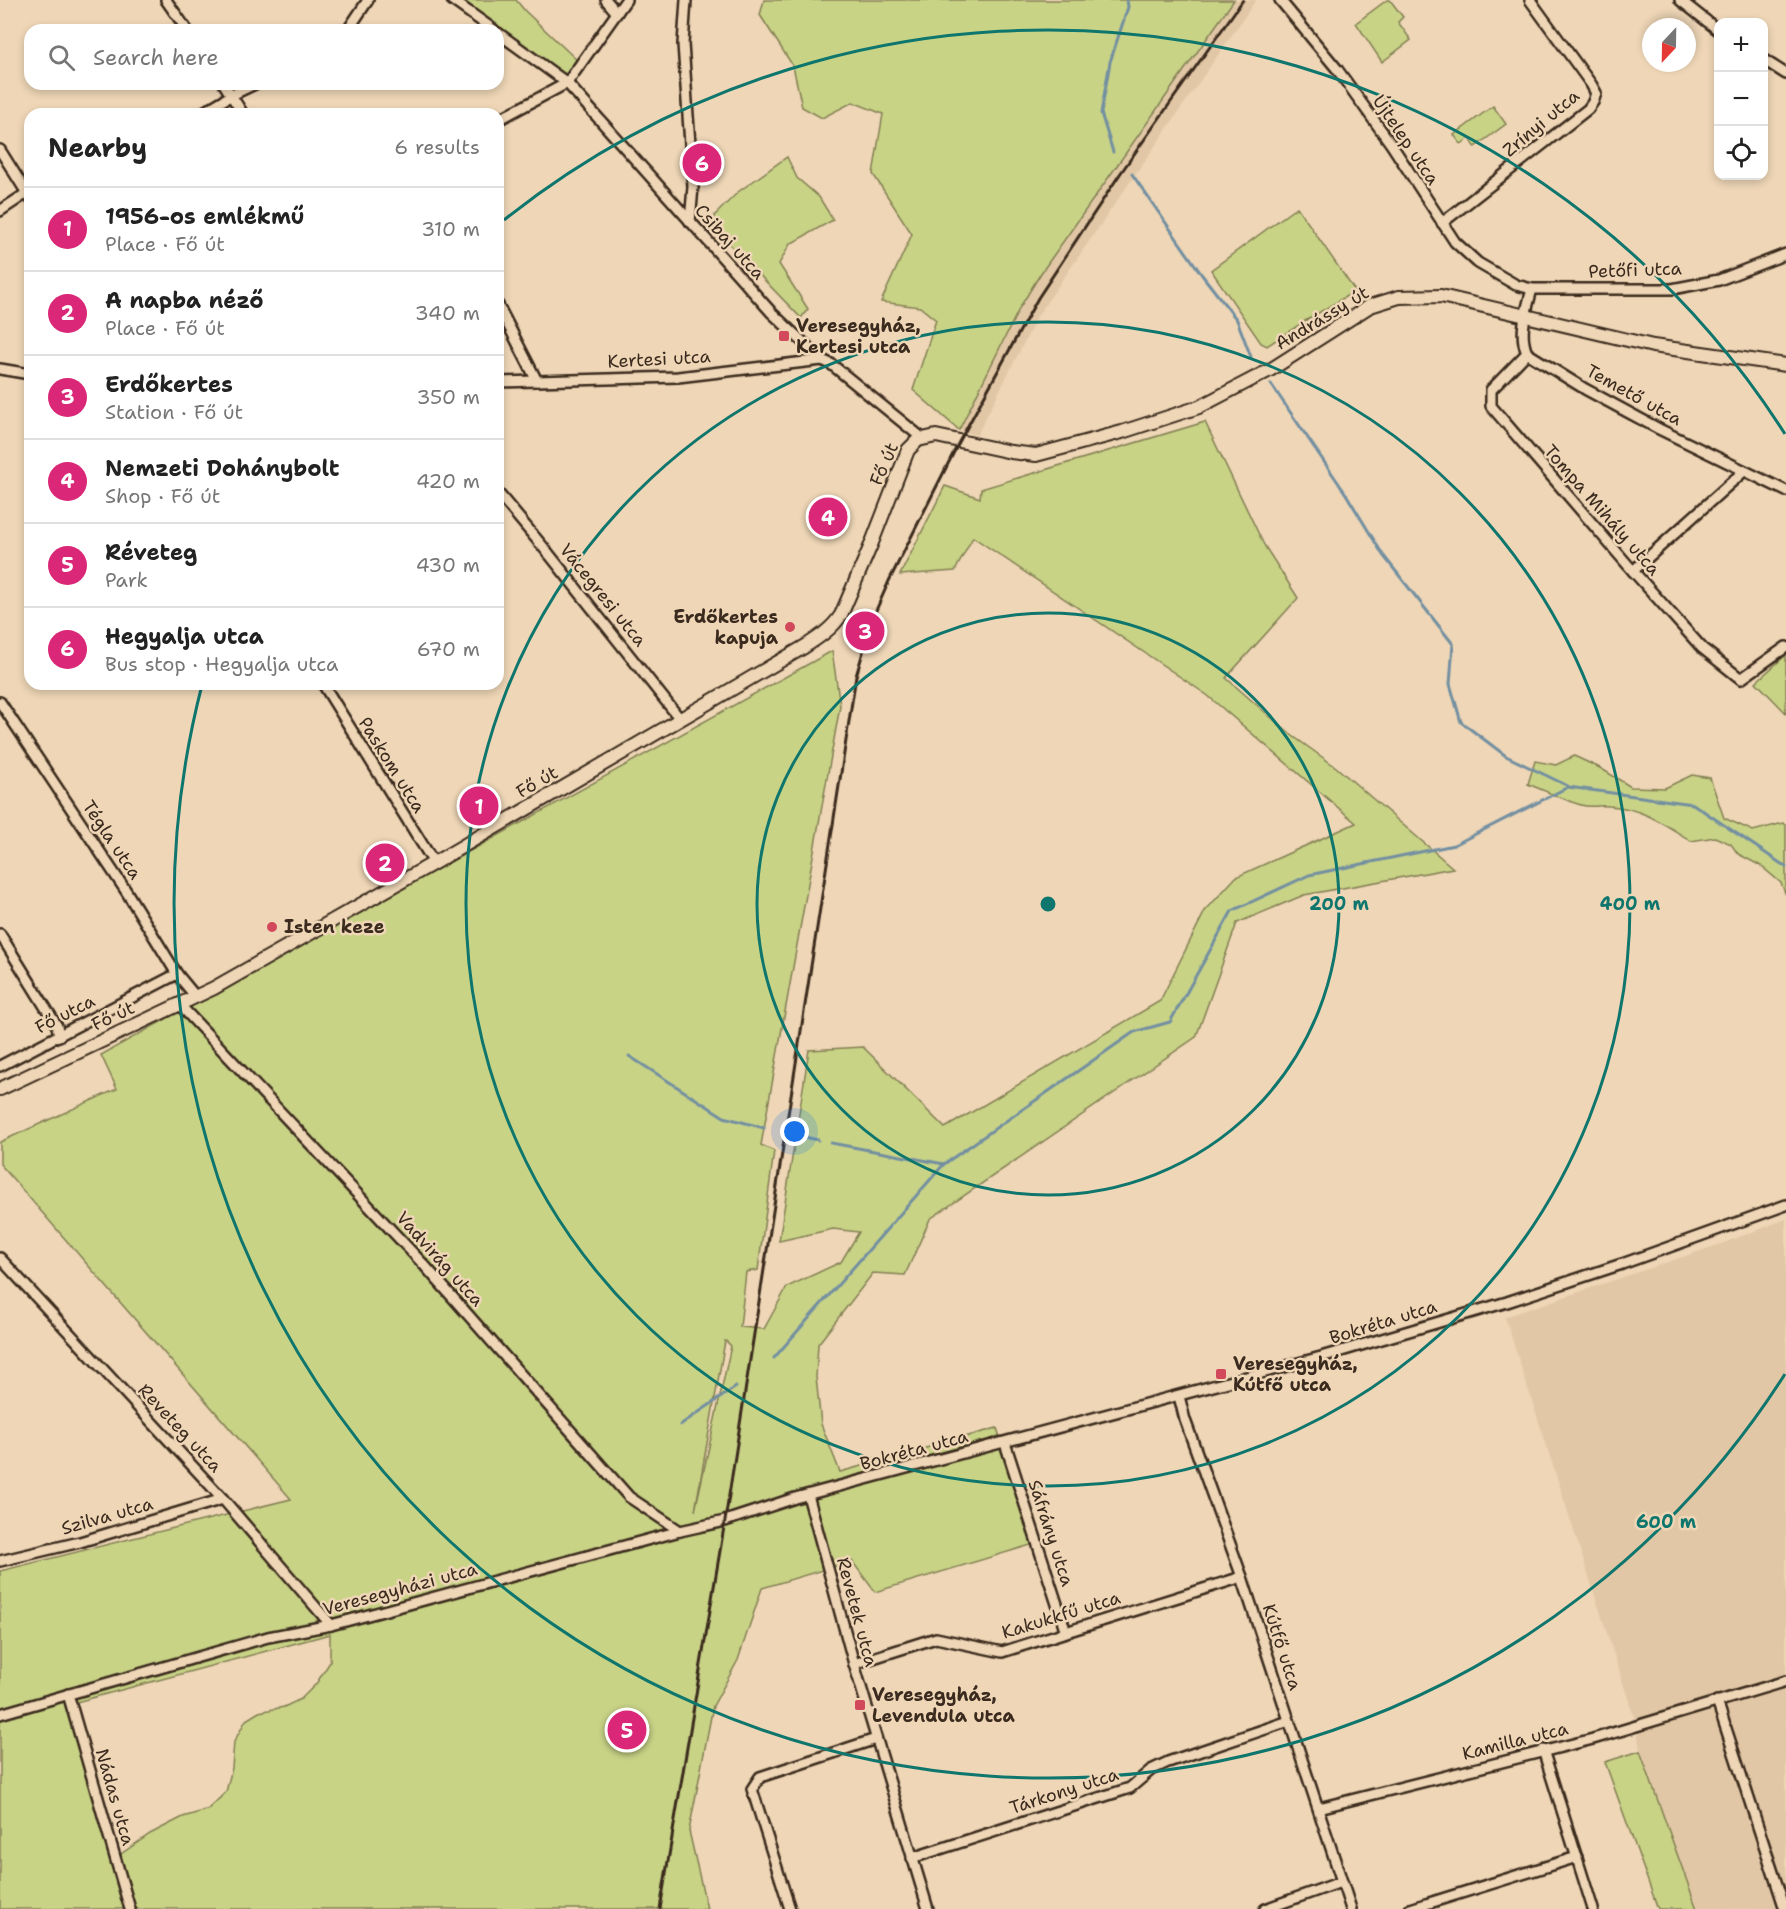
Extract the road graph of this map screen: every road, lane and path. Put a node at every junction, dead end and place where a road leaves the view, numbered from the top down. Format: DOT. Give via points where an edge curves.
graph roads {
  1 [pos="166,0"];
  2 [pos="368,0"];
  3 [pos="452,0"];
  4 [pos="606,0"];
  5 [pos="626,0"];
  6 [pos="687,0"];
  7 [pos="1280,0"];
  8 [pos="1530,0"];
  9 [pos="1680,0"];
  10 [pos="617,13"];
  11 [pos="183,24"];
  12 [pos="352,24"];
  13 [pos="486,24"];
  14 [pos="1714,26"];
  15 [pos="504,37"];
  16 [pos="1768,63"];
  17 [pos="1786,74"];
  18 [pos="567,83"];
  19 [pos="228,90"];
  20 [pos="242,90"];
  21 [pos="232,95"];
  22 [pos="210,108"];
  23 [pos="240,108"];
  24 [pos="504,117"];
  25 [pos="0,150"];
  26 [pos="24,189"];
  27 [pos="24,197"];
  28 [pos="0,211"];
  29 [pos="690,222"];
  30 [pos="1442,223"];
  31 [pos="1786,254"];
  32 [pos="1516,285"];
  33 [pos="1532,289"];
  34 [pos="504,317"];
  35 [pos="1525,317"];
  36 [pos="1527,353"];
  37 [pos="822,360"];
  38 [pos="1786,365"];
  39 [pos="0,369"];
  40 [pos="24,373"];
  41 [pos="537,381"];
  42 [pos="504,382"];
  43 [pos="922,438"];
  44 [pos="959,442"];
  45 [pos="1744,471"];
  46 [pos="1786,491"];
  47 [pos="504,500"];
  48 [pos="1633,571"];
  49 [pos="1786,647"];
  50 [pos="327,690"];
  51 [pos="0,702"];
  52 [pos="4,717"];
  53 [pos="680,719"];
  54 [pos="434,863"];
  55 [pos="0,934"];
  56 [pos="177,974"];
  57 [pos="196,997"];
  58 [pos="179,1004"];
  59 [pos="59,1036"];
  60 [pos="0,1066"];
  61 [pos="0,1089"];
  62 [pos="1786,1205"];
  63 [pos="0,1258"];
  64 [pos="1179,1396"];
  65 [pos="1005,1443"];
  66 [pos="808,1495"];
  67 [pos="223,1499"];
  68 [pos="680,1531"];
  69 [pos="0,1561"];
  70 [pos="1242,1577"];
  71 [pos="331,1625"];
  72 [pos="1066,1632"];
  73 [pos="854,1664"];
  74 [pos="1786,1681"];
  75 [pos="68,1694"];
  76 [pos="1717,1701"];
  77 [pos="0,1714"];
  78 [pos="1288,1721"];
  79 [pos="876,1739"];
  80 [pos="1544,1750"];
  81 [pos="1319,1808"];
  82 [pos="1577,1857"];
  83 [pos="912,1858"];
  84 [pos="1341,1882"];
  85 [pos="130,1909"];
  86 [pos="790,1909"];
  87 [pos="928,1909"];
  88 [pos="1264,1909"];
  89 [pos="1351,1909"];
  90 [pos="1410,1909"];
  91 [pos="1593,1909"];
  92 [pos="1785,1909"];
  1 -- 11 [label="street"];
  2 -- 12 [label="street"];
  3 -- 13 [label="street"];
  4 -- 10 [label="street"];
  5 -- 10 [label="street"];
  6 -- 29 [label="street" via="683,44 693,187"];
  7 -- 30 [label="street, Újtelep utca" via="1384,135"];
  8 -- 30 [label="street, Zrínyi utca" via="1591,84 1596,93 1593,102"];
  9 -- 14 [label="street"];
  10 -- 18 [label="street"];
  15 -- 18 [label="street, Csibaj utca"];
  16 -- 17 [label="street"];
  18 -- 24 [label="street"];
  18 -- 29 [label="street, Csibaj utca"];
  19 -- 21 [label="street"];
  20 -- 21 [label="street"];
  21 -- 22 [label="street"];
  21 -- 23 [label="street"];
  25 -- 26 [label="street"];
  27 -- 28 [label="street"];
  29 -- 37 [label="street, Csibaj utca" via="772,313"];
  30 -- 32 [label="street, Újtelep utca" via="1455,242 1478,263"];
  31 -- 33 [label="street, Petőfi utca" via="1719,279 1672,289"];
  32 -- 33 [label="street, Petőfi utca"];
  33 -- 35 [label="street"];
  34 -- 41 [label="street"];
  35 -- 36 [label="street" via="1522,343"];
  35 -- 38 [label="main road, Andrássy út" via="1653,346"];
  35 -- 44 [label="main road, Andrássy út" via="1441,296 1399,297 1370,306 1270,370 1199,407 1133,429 1036,455"];
  36 -- 45 [label="street, Temető utca" via="1585,389"];
  36 -- 48 [label="street, Tompa Mihály utca" via="1491,390 1491,406"];
  37 -- 41 [label="street, Kertesi utca" via="678,377"];
  37 -- 43 [label="street, Csibaj utca"];
  39 -- 40 [label="street"];
  41 -- 42 [label="street, Kertesi utca"];
  43 -- 44 [label="main road, Fő út" via="944,436"];
  43 -- 53 [label="main road, Fő út" via="908,450 837,622 786,659"];
  45 -- 46 [label="street, Temető utca"];
  45 -- 48 [label="street"];
  47 -- 53 [label="street, Vácegresi utca"];
  48 -- 49 [label="street, Tompa Mihály utca" via="1702,648 1741,679"];
  50 -- 54 [label="street, Paskom utca"];
  51 -- 52 [label="street, Tégla utca"];
  52 -- 56 [label="street, Tégla utca" via="126,891"];
  53 -- 54 [label="main road, Fő út"];
  54 -- 57 [label="main road, Fő út"];
  55 -- 59 [label="street" via="57,1026"];
  56 -- 57 [label="street, Tégla utca"];
  56 -- 59 [label="street, Fő utca"];
  57 -- 58 [label="main road, Fő út"];
  58 -- 61 [label="main road, Fő út"];
  58 -- 68 [label="street, Vadvirág utca" via="425,1266 629,1497"];
  59 -- 60 [label="street, Fő utca"];
  62 -- 64 [label="street, Bokréta utca" via="1507,1302"];
  63 -- 67 [label="street, Reveteg utca"];
  64 -- 65 [label="street, Bokréta utca"];
  64 -- 70 [label="street, Kútfő utca"];
  65 -- 66 [label="street, Bokréta utca"];
  65 -- 72 [label="street, Sáfrány utca"];
  66 -- 68 [label="street, Veresegyházi utca"];
  66 -- 73 [label="street, Revetek utca"];
  67 -- 69 [label="street, Szilva utca" via="80,1542"];
  67 -- 71 [label="street, Reveteg utca"];
  68 -- 71 [label="street, Veresegyházi utca"];
  70 -- 72 [label="street, Kakukkfű utca"];
  70 -- 78 [label="street, Kútfő utca"];
  71 -- 75 [label="street, Veresegyházi utca" via="268,1637"];
  72 -- 73 [label="street, Kakukkfű utca" via="1002,1652 936,1638"];
  73 -- 79 [label="street, Revetek utca"];
  74 -- 76 [label="street, Kamilla utca"];
  75 -- 77 [label="street, Veresegyházi utca"];
  75 -- 85 [label="street, Nádas utca"];
  76 -- 80 [label="street, Kamilla utca"];
  76 -- 92 [label="street"];
  78 -- 81 [label="street, Kútfő utca"];
  78 -- 83 [label="street, Tárkony utca" via="1168,1762 1130,1788"];
  79 -- 83 [label="street, Revetek utca"];
  79 -- 86 [label="street" via="760,1777 752,1789"];
  80 -- 81 [label="street, Kamilla utca"];
  80 -- 82 [label="street"];
  81 -- 84 [label="street, Kútfő utca"];
  82 -- 90 [label="street"];
  82 -- 91 [label="street"];
  83 -- 87 [label="street, Revetek utca"];
  84 -- 88 [label="street"];
  84 -- 89 [label="street, Kútfő utca"];
}
